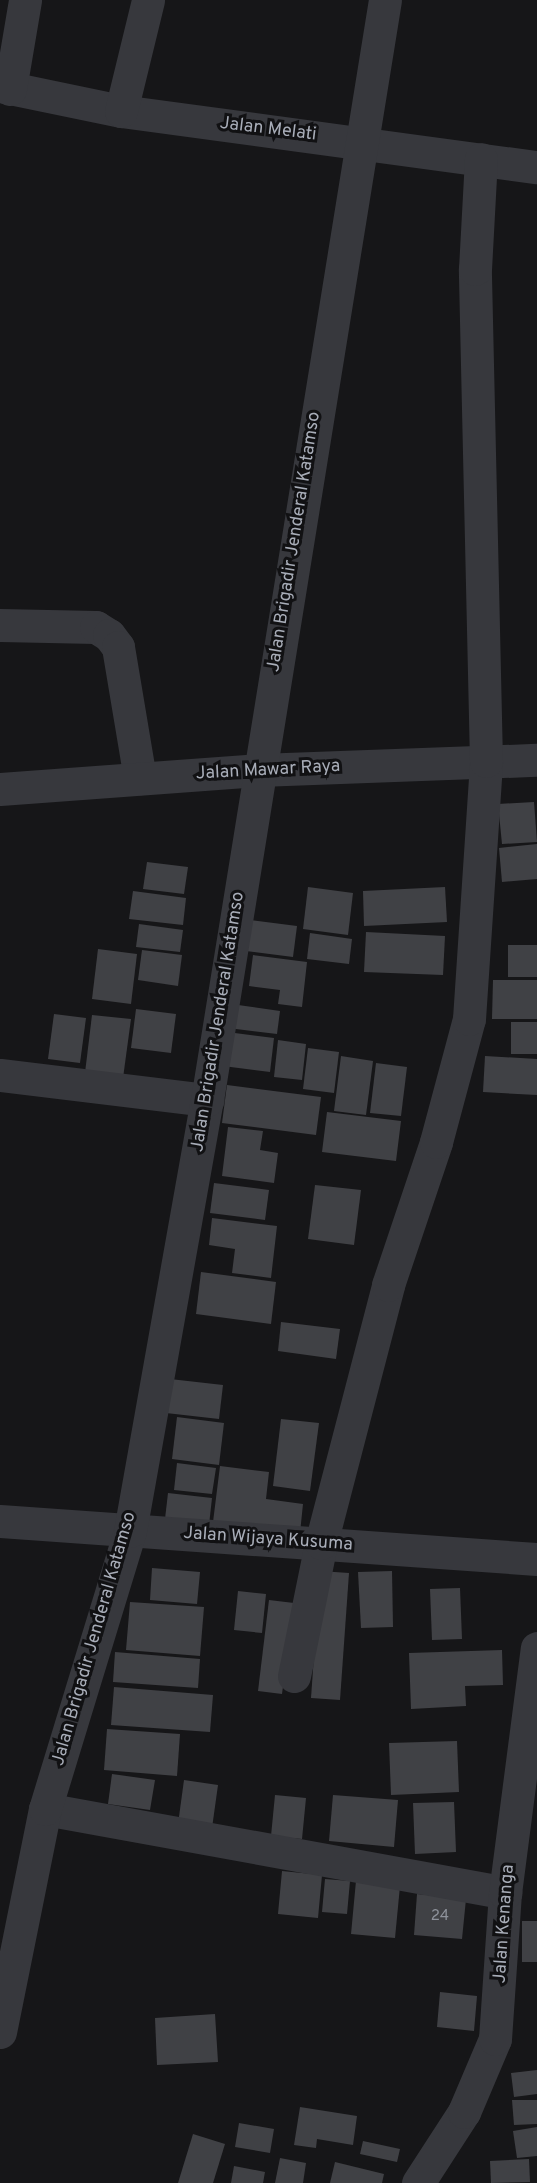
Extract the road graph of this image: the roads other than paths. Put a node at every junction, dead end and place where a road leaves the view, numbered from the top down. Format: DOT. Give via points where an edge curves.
graph roads {
  1 [pos="25,0"];
  2 [pos="148,0"];
  3 [pos="384,0"];
  4 [pos="5,87"];
  5 [pos="122,111"];
  6 [pos="358,142"];
  7 [pos="481,159"];
  8 [pos="537,167"];
  9 [pos="0,625"];
  10 [pos="537,760"];
  11 [pos="486,761"];
  12 [pos="259,770"];
  13 [pos="140,778"];
  14 [pos="0,789"];
  15 [pos="0,1075"];
  16 [pos="207,1100"];
  17 [pos="0,1521"];
  18 [pos="130,1531"];
  19 [pos="321,1543"];
  20 [pos="537,1559"];
  21 [pos="537,1648"];
  22 [pos="294,1676"];
  23 [pos="45,1809"];
  24 [pos="505,1893"];
  25 [pos="0,2031"];
  26 [pos="418,2183"];
  1 -- 4 [label="street"];
  2 -- 5 [label="street"];
  3 -- 6 [label="street, Jalan Brigadir Jenderal Katamso"];
  4 -- 5 [label="street, Jalan Melati"];
  5 -- 6 [label="street, Jalan Melati"];
  6 -- 7 [label="street, Jalan Melati"];
  6 -- 12 [label="street, Jalan Brigadir Jenderal Katamso"];
  7 -- 8 [label="street, Jalan Melati"];
  7 -- 11 [label="street" via="475,269"];
  9 -- 13 [label="street" via="96,627 109,635 118,647"];
  10 -- 11 [label="street, Jalan Mawar Raya"];
  11 -- 12 [label="street, Jalan Mawar Raya"];
  11 -- 19 [label="street" via="469,1019 436,1142 388,1285"];
  12 -- 13 [label="street, Jalan Mawar Raya"];
  12 -- 16 [label="street, Jalan Brigadir Jenderal Katamso"];
  13 -- 14 [label="street, Jalan Mawar Raya"];
  15 -- 16 [label="street"];
  16 -- 18 [label="street, Jalan Brigadir Jenderal Katamso"];
  17 -- 18 [label="street, Jalan Wijaya Kusuma"];
  18 -- 19 [label="street, Jalan Wijaya Kusuma"];
  18 -- 23 [label="street, Jalan Brigadir Jenderal Katamso"];
  19 -- 20 [label="street, Jalan Wijaya Kusuma"];
  19 -- 22 [label="street"];
  21 -- 24 [label="street, Jalan Kenanga"];
  23 -- 24 [label="street"];
  23 -- 25 [label="street, Jalan Brigadir Jenderal Katamso"];
  24 -- 26 [label="street, Jalan Kenanga" via="495,2039 464,2112"];
}
